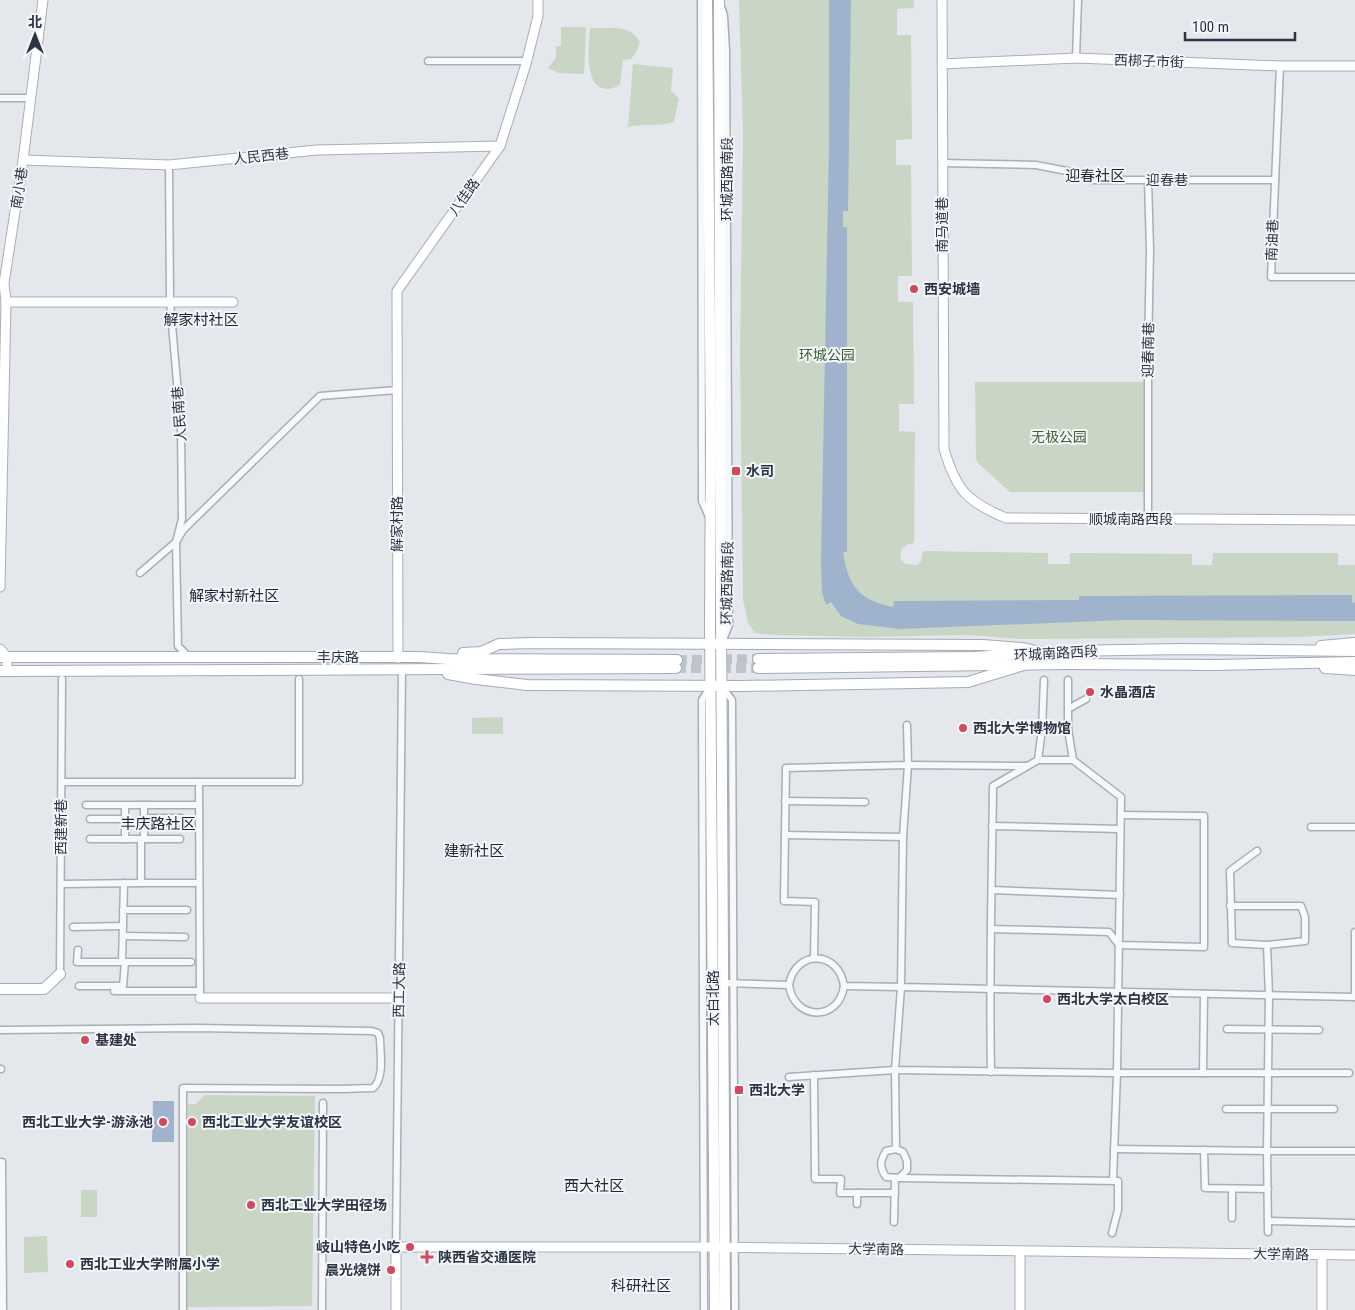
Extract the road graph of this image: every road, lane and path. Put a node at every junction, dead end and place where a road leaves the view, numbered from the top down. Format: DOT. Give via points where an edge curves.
graph roads {
  1 [pos="43,0"];
  2 [pos="538,0"];
  3 [pos="701,0"];
  4 [pos="707,0"];
  5 [pos="719,0"];
  6 [pos="942,0"];
  7 [pos="1078,0"];
  8 [pos="1076,58"];
  9 [pos="428,61"];
  10 [pos="527,61"];
  11 [pos="942,64"];
  12 [pos="1280,66"];
  13 [pos="1355,66"];
  14 [pos="0,98"];
  15 [pos="31,98"];
  16 [pos="500,146"];
  17 [pos="23,160"];
  18 [pos="942,163"];
  19 [pos="169,166"];
  20 [pos="1148,180"];
  21 [pos="1275,180"];
  22 [pos="1355,277"];
  23 [pos="2,284"];
  24 [pos="6,302"];
  25 [pos="170,302"];
  26 [pos="233,302"];
  27 [pos="397,390"];
  28 [pos="944,449"];
  29 [pos="720,485"];
  30 [pos="729,504"];
  31 [pos="1148,519"];
  32 [pos="710,520"];
  33 [pos="1355,520"];
  34 [pos="176,542"];
  35 [pos="140,573"];
  36 [pos="0,587"];
  37 [pos="1355,642"];
  38 [pos="710,643"];
  39 [pos="722,643"];
  40 [pos="1300,650"];
  41 [pos="1355,651"];
  42 [pos="1046,652"];
  43 [pos="2,654"];
  44 [pos="189,657"];
  45 [pos="420,657"];
  46 [pos="398,658"];
  47 [pos="1355,662"];
  48 [pos="1027,664"];
  49 [pos="1267,664"];
  50 [pos="406,670"];
  51 [pos="1355,670"];
  52 [pos="3,671"];
  53 [pos="62,679"];
  54 [pos="298,679"];
  55 [pos="1044,680"];
  56 [pos="1068,680"];
  57 [pos="711,686"];
  58 [pos="722,686"];
  59 [pos="1086,699"];
  60 [pos="1068,708"];
  61 [pos="907,725"];
  62 [pos="1042,729"];
  63 [pos="1068,729"];
  64 [pos="1038,760"];
  65 [pos="1073,760"];
  66 [pos="908,766"];
  67 [pos="1026,766"];
  68 [pos="62,782"];
  69 [pos="199,782"];
  70 [pos="785,801"];
  71 [pos="865,802"];
  72 [pos="86,805"];
  73 [pos="125,805"];
  74 [pos="144,805"];
  75 [pos="199,805"];
  76 [pos="1121,815"];
  77 [pos="144,818"];
  78 [pos="181,818"];
  79 [pos="90,819"];
  80 [pos="125,819"];
  81 [pos="992,826"];
  82 [pos="1355,827"];
  83 [pos="1120,828"];
  84 [pos="1311,828"];
  85 [pos="785,835"];
  86 [pos="903,837"];
  87 [pos="90,839"];
  88 [pos="126,839"];
  89 [pos="142,839"];
  90 [pos="180,839"];
  91 [pos="1257,851"];
  92 [pos="124,883"];
  93 [pos="141,883"];
  94 [pos="199,883"];
  95 [pos="61,884"];
  96 [pos="992,890"];
  97 [pos="1120,895"];
  98 [pos="1230,906"];
  99 [pos="123,910"];
  100 [pos="187,910"];
  101 [pos="123,926"];
  102 [pos="74,927"];
  103 [pos="992,929"];
  104 [pos="1355,932"];
  105 [pos="122,936"];
  106 [pos="185,937"];
  107 [pos="1267,944"];
  108 [pos="1119,945"];
  109 [pos="78,950"];
  110 [pos="814,958"];
  111 [pos="124,962"];
  112 [pos="191,962"];
  113 [pos="60,974"];
  114 [pos="728,983"];
  115 [pos="789,985"];
  116 [pos="79,986"];
  117 [pos="844,986"];
  118 [pos="901,987"];
  119 [pos="0,989"];
  120 [pos="989,990"];
  121 [pos="114,991"];
  122 [pos="1119,992"];
  123 [pos="200,994"];
  124 [pos="1204,994"];
  125 [pos="1269,995"];
  126 [pos="1355,997"];
  127 [pos="399,998"];
  128 [pos="1227,1029"];
  129 [pos="0,1030"];
  130 [pos="1269,1030"];
  131 [pos="1318,1030"];
  132 [pos="896,1070"];
  133 [pos="991,1072"];
  134 [pos="1350,1072"];
  135 [pos="1117,1073"];
  136 [pos="1203,1073"];
  137 [pos="1268,1073"];
  138 [pos="814,1076"];
  139 [pos="789,1077"];
  140 [pos="324,1103"];
  141 [pos="1226,1109"];
  142 [pos="1268,1109"];
  143 [pos="1334,1109"];
  144 [pos="896,1149"];
  145 [pos="1114,1149"];
  146 [pos="1204,1150"];
  147 [pos="1267,1151"];
  148 [pos="1354,1151"];
  149 [pos="1,1162"];
  150 [pos="897,1178"];
  151 [pos="1113,1180"];
  152 [pos="1232,1188"];
  153 [pos="1268,1189"];
  154 [pos="857,1193"];
  155 [pos="895,1193"];
  156 [pos="858,1204"];
  157 [pos="1232,1218"];
  158 [pos="1268,1221"];
  159 [pos="894,1222"];
  160 [pos="1353,1223"];
  161 [pos="1268,1232"];
  162 [pos="1112,1233"];
  163 [pos="396,1247"];
  164 [pos="704,1247"];
  165 [pos="725,1247"];
  166 [pos="1020,1251"];
  167 [pos="1322,1254"];
  168 [pos="1355,1255"];
  169 [pos="2,1309"];
  170 [pos="183,1310"];
  171 [pos="322,1310"];
  172 [pos="396,1310"];
  173 [pos="704,1310"];
  174 [pos="715,1310"];
  175 [pos="725,1310"];
  176 [pos="735,1310"];
  177 [pos="1020,1310"];
  178 [pos="1322,1310"];
  1 -- 15 [label="street, 南小巷"];
  2 -- 10 [label="street, 八佳路" via="538,16"];
  3 -- 32 [label="street, 环城西路南段" via="702,501"];
  4 -- 32 [label="main road, 环城西路南段"];
  5 -- 29 [label="main road, 环城西路南段"];
  5 -- 30 [label="street, 环城西路南段" via="726,41"];
  6 -- 11 [label="street, 南马道巷"];
  7 -- 8 [label="street"];
  8 -- 11 [label="street, 西梆子市街"];
  8 -- 12 [label="street, 西梆子市街"];
  9 -- 10 [label="street"];
  10 -- 16 [label="street, 八佳路"];
  11 -- 18 [label="street, 南马道巷"];
  12 -- 13 [label="street, 西梆子市街"];
  12 -- 21 [label="street"];
  14 -- 15 [label="street"];
  15 -- 17 [label="street, 南小巷"];
  16 -- 19 [label="street, 人民西巷" via="318,150"];
  16 -- 27 [label="street, 八佳路" via="398,291"];
  17 -- 19 [label="street, 人民西巷"];
  17 -- 23 [label="street, 南小巷"];
  18 -- 20 [label="street, 迎春巷" via="1036,165 1093,180"];
  18 -- 28 [label="street, 南马道巷"];
  19 -- 25 [label="street, 人民南巷"];
  20 -- 21 [label="street, 迎春巷"];
  20 -- 31 [label="street, 迎春南巷"];
  21 -- 22 [label="street, 南油巷" via="1271,277"];
  23 -- 24 [label="street, 南小巷"];
  24 -- 25 [label="street"];
  24 -- 36 [label="street, 南小巷"];
  25 -- 26 [label="street"];
  25 -- 34 [label="street, 人民南巷" via="181,428 182,519"];
  27 -- 34 [label="street" via="320,396 183,530"];
  27 -- 46 [label="street, 解家村路"];
  28 -- 31 [label="street, 顺城南路西段" via="951,473 964,493 983,509 1006,518"];
  29 -- 30 [label="street"];
  29 -- 39 [label="main road, 环城西路南段"];
  30 -- 39 [label="street, 环城西路南段" via="729,625"];
  31 -- 33 [label="street, 顺城南路西段"];
  32 -- 38 [label="main road, 环城西路南段"];
  34 -- 35 [label="street"];
  34 -- 44 [label="street, 人民南巷" via="178,646"];
  37 -- 40 [label="main road"];
  38 -- 39 [label="main road"];
  38 -- 45 [label="main road" via="499,644 481,652"];
  38 -- 57 [label="main road, 环城西路南段"];
  39 -- 42 [label="main road" via="983,645"];
  39 -- 58 [label="main road, 太白北路"];
  40 -- 41 [label="main road, 环城南路西段"];
  40 -- 42 [label="main road, 环城南路西段"];
  42 -- 48 [label="main road, 环城南路西段" via="758,664"];
  43 -- 44 [label="main road, 丰庆路"];
  43 -- 52 [label="street"];
  44 -- 46 [label="main road, 丰庆路"];
  45 -- 46 [label="main road, 丰庆路"];
  45 -- 50 [label="main road, 丰庆路" via="676,664"];
  47 -- 49 [label="main road, 环城南路西段"];
  48 -- 49 [label="main road, 环城南路西段"];
  48 -- 58 [label="main road" via="968,682"];
  49 -- 51 [label="main road, 环城南路西段"];
  50 -- 52 [label="main road, 丰庆路"];
  50 -- 57 [label="main road" via="527,685"];
  50 -- 127 [label="street, 西工大路"];
  53 -- 68 [label="street, 西建新巷"];
  54 -- 69 [label="street" via="299,782"];
  55 -- 62 [label="street"];
  56 -- 60 [label="street"];
  57 -- 58 [label="main road"];
  57 -- 164 [label="street" via="702,700"];
  57 -- 165 [label="main road, 太白北路"];
  58 -- 114 [label="main road, 太白北路"];
  59 -- 60 [label="street"];
  60 -- 63 [label="street"];
  61 -- 66 [label="street"];
  62 -- 63 [label="street"];
  62 -- 64 [label="street"];
  63 -- 65 [label="street"];
  64 -- 65 [label="street"];
  64 -- 67 [label="street"];
  65 -- 76 [label="street" via="1121,797"];
  66 -- 67 [label="street"];
  66 -- 70 [label="street" via="786,768"];
  66 -- 86 [label="street"];
  67 -- 81 [label="street" via="993,786"];
  68 -- 69 [label="street"];
  68 -- 95 [label="street, 西建新巷"];
  69 -- 75 [label="street"];
  70 -- 71 [label="street"];
  70 -- 85 [label="street"];
  72 -- 73 [label="street"];
  73 -- 74 [label="street"];
  73 -- 80 [label="street"];
  74 -- 75 [label="street"];
  74 -- 77 [label="street"];
  75 -- 94 [label="street"];
  76 -- 83 [label="street"];
  76 -- 108 [label="street" via="1204,816 1204,947"];
  77 -- 78 [label="street"];
  77 -- 89 [label="street"];
  79 -- 80 [label="street"];
  80 -- 88 [label="street"];
  81 -- 83 [label="street"];
  81 -- 96 [label="street"];
  82 -- 84 [label="street"];
  83 -- 97 [label="street"];
  85 -- 86 [label="street"];
  85 -- 110 [label="street" via="784,901 814,902"];
  86 -- 118 [label="street"];
  87 -- 88 [label="street"];
  88 -- 89 [label="street"];
  89 -- 90 [label="street"];
  89 -- 93 [label="street"];
  91 -- 98 [label="street" via="1230,871"];
  92 -- 93 [label="street"];
  92 -- 95 [label="street"];
  92 -- 99 [label="street"];
  93 -- 94 [label="street"];
  94 -- 123 [label="street"];
  95 -- 113 [label="street, 西建新巷"];
  96 -- 97 [label="street"];
  96 -- 103 [label="street"];
  97 -- 108 [label="street"];
  98 -- 107 [label="street" via="1232,943"];
  98 -- 107 [label="street" via="1301,906 1305,917 1305,941"];
  99 -- 100 [label="street"];
  99 -- 101 [label="street"];
  101 -- 102 [label="street"];
  101 -- 105 [label="street"];
  103 -- 108 [label="street" via="1109,932"];
  103 -- 120 [label="street"];
  104 -- 126 [label="street"];
  105 -- 106 [label="street"];
  105 -- 111 [label="street"];
  107 -- 125 [label="street"];
  108 -- 122 [label="street"];
  109 -- 111 [label="street" via="77,962"];
  110 -- 115 [label="street" via="800,963 793,971"];
  110 -- 117 [label="street" via="834,964"];
  111 -- 112 [label="street"];
  111 -- 116 [label="street" via="124,986"];
  113 -- 119 [label="main road" via="44,989"];
  114 -- 115 [label="street"];
  114 -- 165 [label="main road, 太白北路"];
  115 -- 117 [label="street" via="796,1003 816,1013 834,1006 841,998"];
  117 -- 118 [label="street"];
  118 -- 120 [label="street"];
  118 -- 132 [label="street"];
  120 -- 122 [label="street"];
  120 -- 133 [label="street"];
  121 -- 123 [label="street"];
  122 -- 124 [label="street"];
  122 -- 135 [label="street"];
  123 -- 127 [label="street"];
  124 -- 125 [label="street"];
  124 -- 136 [label="street"];
  125 -- 126 [label="street"];
  125 -- 130 [label="street"];
  127 -- 163 [label="street, 西工大路"];
  128 -- 130 [label="street"];
  129 -- 170 [label="street" via="196,1028 378,1033 380,1071 372,1088 183,1088"];
  130 -- 131 [label="street"];
  130 -- 137 [label="street"];
  132 -- 133 [label="street"];
  132 -- 138 [label="street"];
  132 -- 144 [label="street"];
  133 -- 135 [label="street"];
  134 -- 137 [label="street"];
  135 -- 136 [label="street"];
  135 -- 145 [label="street"];
  136 -- 137 [label="street"];
  137 -- 142 [label="street"];
  138 -- 139 [label="street"];
  138 -- 154 [label="street" via="815,1179 841,1179 840,1193"];
  140 -- 171 [label="street"];
  141 -- 142 [label="street"];
  142 -- 143 [label="street"];
  142 -- 147 [label="street"];
  144 -- 150 [label="street" via="904,1152 907,1161 907,1170"];
  144 -- 150 [label="street" via="886,1151 881,1169 886,1177"];
  145 -- 146 [label="street"];
  145 -- 151 [label="street"];
  146 -- 147 [label="street"];
  146 -- 152 [label="street" via="1205,1188"];
  147 -- 148 [label="street"];
  147 -- 153 [label="street"];
  149 -- 169 [label="street"];
  150 -- 151 [label="street"];
  150 -- 155 [label="street"];
  151 -- 162 [label="street" via="1118,1181 1118,1210"];
  152 -- 153 [label="street"];
  152 -- 157 [label="street"];
  153 -- 158 [label="street"];
  154 -- 155 [label="street"];
  154 -- 156 [label="street"];
  155 -- 159 [label="street"];
  158 -- 160 [label="street"];
  158 -- 161 [label="street"];
  163 -- 164 [label="street, 大学南路"];
  163 -- 172 [label="street, 西工大路"];
  164 -- 165 [label="street, 大学南路"];
  164 -- 173 [label="street"];
  165 -- 166 [label="street, 大学南路"];
  165 -- 174 [label="main road, 太白北路"];
  165 -- 175 [label="main road, 太白北路"];
  165 -- 176 [label="street"];
  166 -- 167 [label="street, 大学南路"];
  166 -- 177 [label="street"];
  167 -- 168 [label="street, 大学南路"];
  167 -- 178 [label="street"];
}
